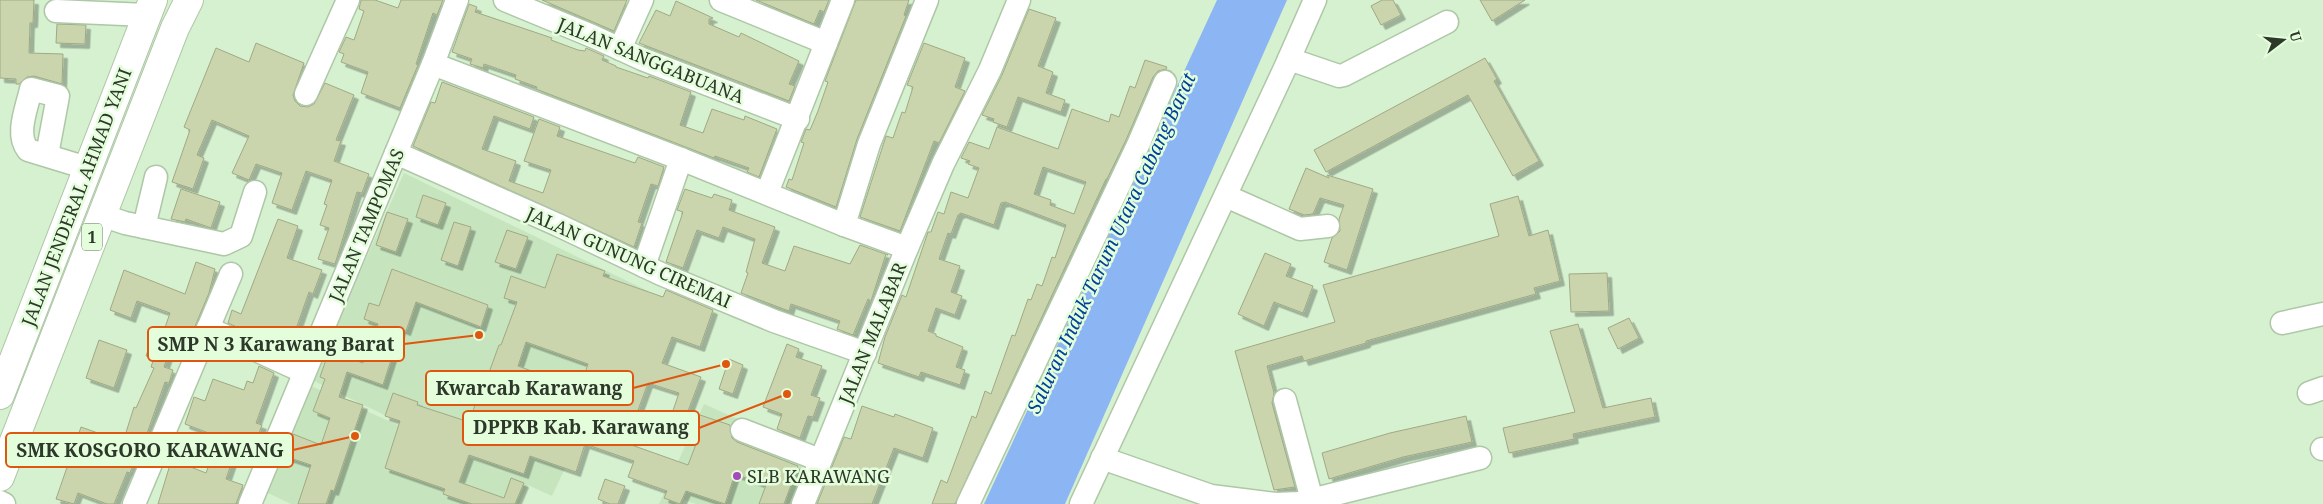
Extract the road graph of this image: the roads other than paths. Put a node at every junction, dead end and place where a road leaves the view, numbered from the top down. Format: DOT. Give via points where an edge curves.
graph roads {
  1 [pos="189,0"];
  2 [pos="348,0"];
  3 [pos="457,0"];
  4 [pos="505,0"];
  5 [pos="642,0"];
  6 [pos="721,0"];
  7 [pos="843,0"];
  8 [pos="927,0"];
  9 [pos="1018,0"];
  10 [pos="1314,0"];
  11 [pos="150,7"];
  12 [pos="56,10"];
  13 [pos="1447,22"];
  14 [pos="826,43"];
  15 [pos="620,49"];
  16 [pos="1289,59"];
  17 [pos="433,64"];
  18 [pos="1165,82"];
  19 [pos="306,94"];
  20 [pos="798,119"];
  21 [pos="396,153"];
  22 [pos="47,155"];
  23 [pos="681,159"];
  24 [pos="87,168"];
  25 [pos="156,177"];
  26 [pos="255,192"];
  27 [pos="767,193"];
  28 [pos="1226,196"];
  29 [pos="101,215"];
  30 [pos="844,225"];
  31 [pos="1328,226"];
  32 [pos="144,227"];
  33 [pos="907,248"];
  34 [pos="644,266"];
  35 [pos="230,274"];
  36 [pos="2323,314"];
  37 [pos="2282,323"];
  38 [pos="208,328"];
  39 [pos="865,353"];
  40 [pos="304,372"];
  41 [pos="0,395"];
  42 [pos="1285,400"];
  43 [pos="742,430"];
  44 [pos="1102,458"];
  45 [pos="1480,458"];
  46 [pos="820,460"];
  47 [pos="0,476"];
  48 [pos="1312,500"];
  49 [pos="0,502"];
  50 [pos="4,504"];
  51 [pos="134,504"];
  52 [pos="250,504"];
  53 [pos="803,504"];
  54 [pos="968,504"];
  55 [pos="1081,504"];
  1 -- 29 [label="main road, JALAN JENDERAL AHMAD YANI / 1"];
  2 -- 19 [label="street"];
  3 -- 17 [label="street, JALAN TAMPOMAS"];
  4 -- 15 [label="street, JALAN SANGGABUANA"];
  5 -- 15 [label="street"];
  6 -- 14 [label="street"];
  7 -- 14 [label="street"];
  8 -- 30 [label="street" via="869,144"];
  9 -- 33 [label="street, JALAN MALABAR" via="990,70 943,164"];
  10 -- 16 [label="street"];
  11 -- 12 [label="street"];
  11 -- 24 [label="main road, JALAN JENDERAL AHMAD YANI / 1"];
  13 -- 16 [label="street" via="1344,75"];
  14 -- 20 [label="street"];
  15 -- 20 [label="street, JALAN SANGGABUANA"];
  16 -- 28 [label="street"];
  17 -- 21 [label="street, JALAN TAMPOMAS"];
  17 -- 23 [label="street"];
  18 -- 54 [label="street"];
  20 -- 27 [label="street"];
  21 -- 34 [label="street, JALAN GUNUNG CIREMAI"];
  21 -- 40 [label="street, JALAN TAMPOMAS"];
  22 -- 24 [label="street"];
  23 -- 27 [label="street"];
  23 -- 34 [label="street"];
  24 -- 41 [label="main road, JALAN JENDERAL AHMAD YANI / 1"];
  25 -- 32 [label="street"];
  26 -- 32 [label="street" via="241,236 232,242 224,244"];
  27 -- 30 [label="street"];
  28 -- 31 [label="street" via="1300,229"];
  28 -- 44 [label="street"];
  29 -- 32 [label="street"];
  29 -- 47 [label="main road, JALAN JENDERAL AHMAD YANI / 1"];
  30 -- 33 [label="street"];
  33 -- 39 [label="street, JALAN MALABAR"];
  34 -- 39 [label="street, JALAN GUNUNG CIREMAI" via="774,321"];
  35 -- 38 [label="street"];
  36 -- 37 [label="street"];
  38 -- 40 [label="street"];
  38 -- 51 [label="street"];
  39 -- 46 [label="street, JALAN MALABAR"];
  40 -- 52 [label="street, JALAN TAMPOMAS"];
  42 -- 48 [label="street"];
  43 -- 46 [label="street"];
  44 -- 48 [label="street" via="1211,496 1276,504"];
  44 -- 55 [label="street"];
  45 -- 48 [label="street"];
  46 -- 53 [label="street, JALAN MALABAR"];
  49 -- 50 [label="street"];
}
